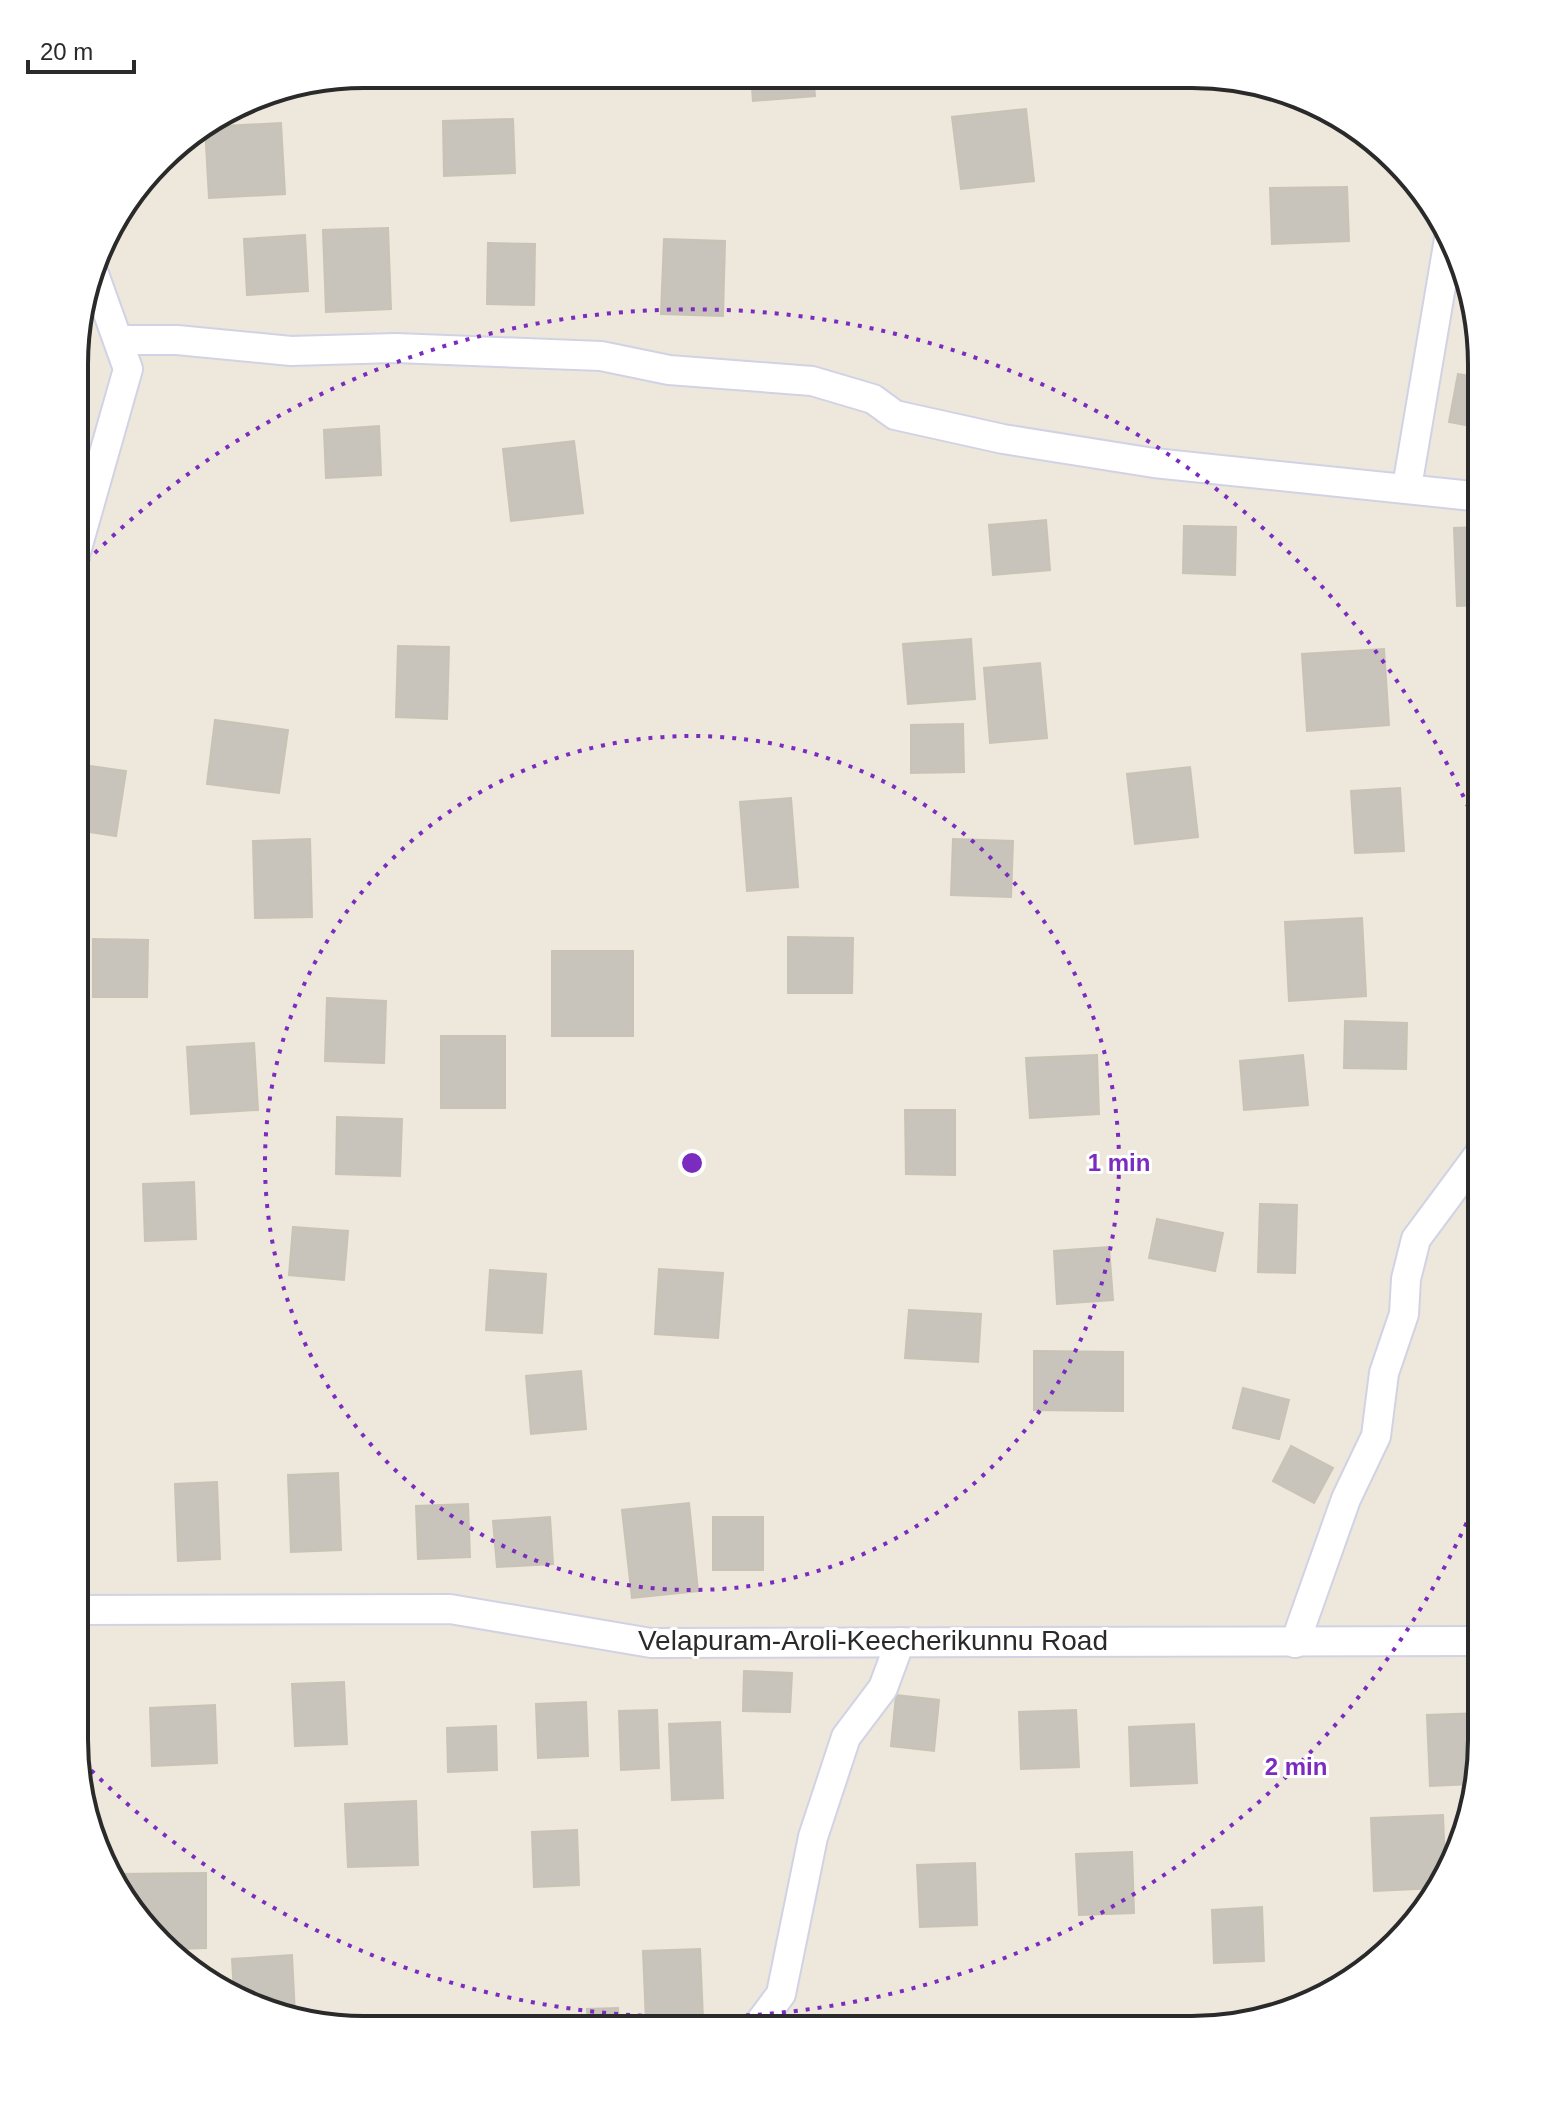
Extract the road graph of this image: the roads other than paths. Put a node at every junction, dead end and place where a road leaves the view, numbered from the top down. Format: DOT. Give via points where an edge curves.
graph roads {
  1 [pos="1446,257"];
  2 [pos="99,288"];
  3 [pos="118,340"];
  4 [pos="1407,487"];
  5 [pos="1468,495"];
  6 [pos="88,510"];
  7 [pos="1467,1170"];
  8 [pos="88,1610"];
  9 [pos="1467,1641"];
  10 [pos="900,1642"];
  11 [pos="1295,1643"];
  12 [pos="765,2016"];
  1 -- 4 [label="street"];
  2 -- 3 [label="street"];
  3 -- 4 [label="street" via="291,351 396,348 601,356 669,370 812,381 873,399 895,415 1003,439 1154,463"];
  3 -- 6 [label="street" via="128,369"];
  4 -- 5 [label="street"];
  7 -- 11 [label="street" via="1416,1239 1404,1314 1384,1373 1376,1436 1346,1499"];
  8 -- 10 [label="street, Velapuram-Aroli-Keecherikunnu Road" via="450,1609 651,1643"];
  9 -- 11 [label="street, Velapuram-Aroli-Keecherikunnu Road"];
  10 -- 11 [label="street, Velapuram-Aroli-Keecherikunnu Road"];
  10 -- 12 [label="street" via="883,1688 846,1737 813,1837 781,1994"];
}
